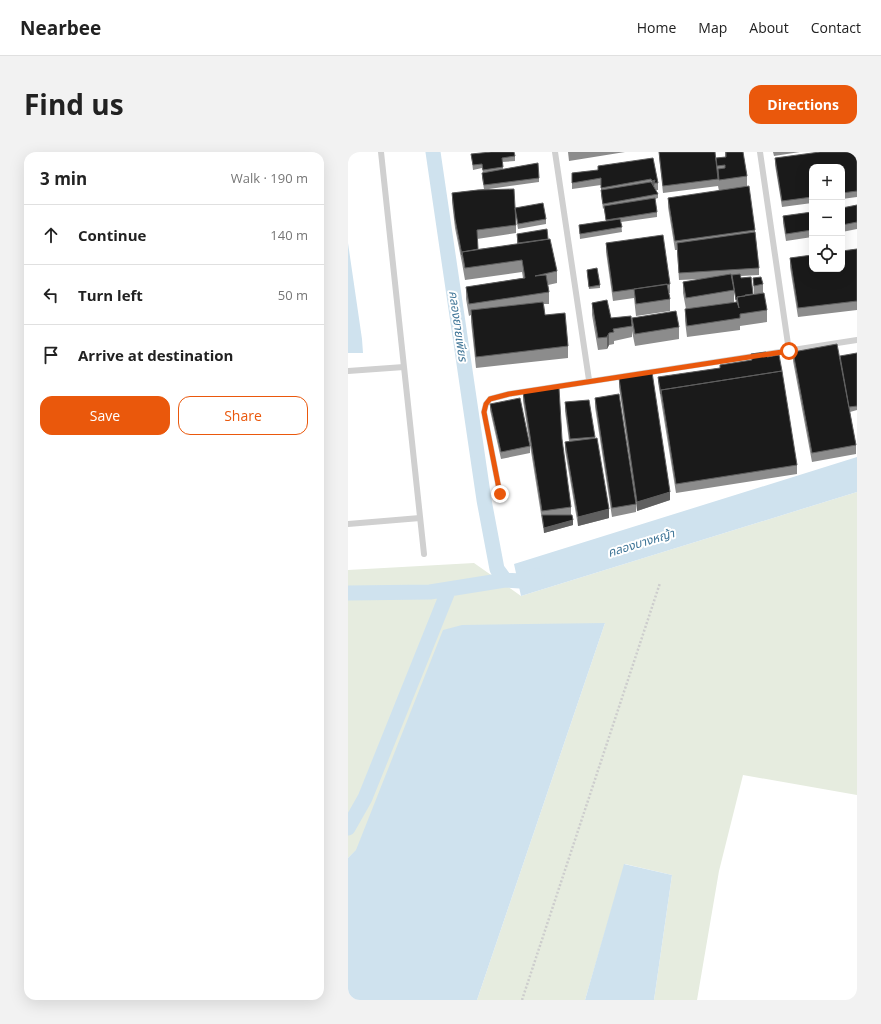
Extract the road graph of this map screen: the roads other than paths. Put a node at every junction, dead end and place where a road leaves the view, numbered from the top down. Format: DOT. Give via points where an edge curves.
graph roads {
  1 [pos="381,152"];
  2 [pos="555,152"];
  3 [pos="760,152"];
  4 [pos="857,340"];
  5 [pos="789,351"];
  6 [pos="404,367"];
  7 [pos="348,371"];
  8 [pos="589,380"];
  9 [pos="500,494"];
  10 [pos="420,518"];
  11 [pos="348,524"];
  12 [pos="424,554"];
  1 -- 6 [label="lane"];
  2 -- 8 [label="lane"];
  3 -- 5 [label="lane"];
  4 -- 5 [label="lane"];
  5 -- 8 [label="lane"];
  6 -- 7 [label="lane"];
  6 -- 10 [label="lane"];
  8 -- 9 [label="lane" via="509,394 490,399 486,404 484,412"];
  10 -- 11 [label="lane"];
  10 -- 12 [label="lane"];
}
